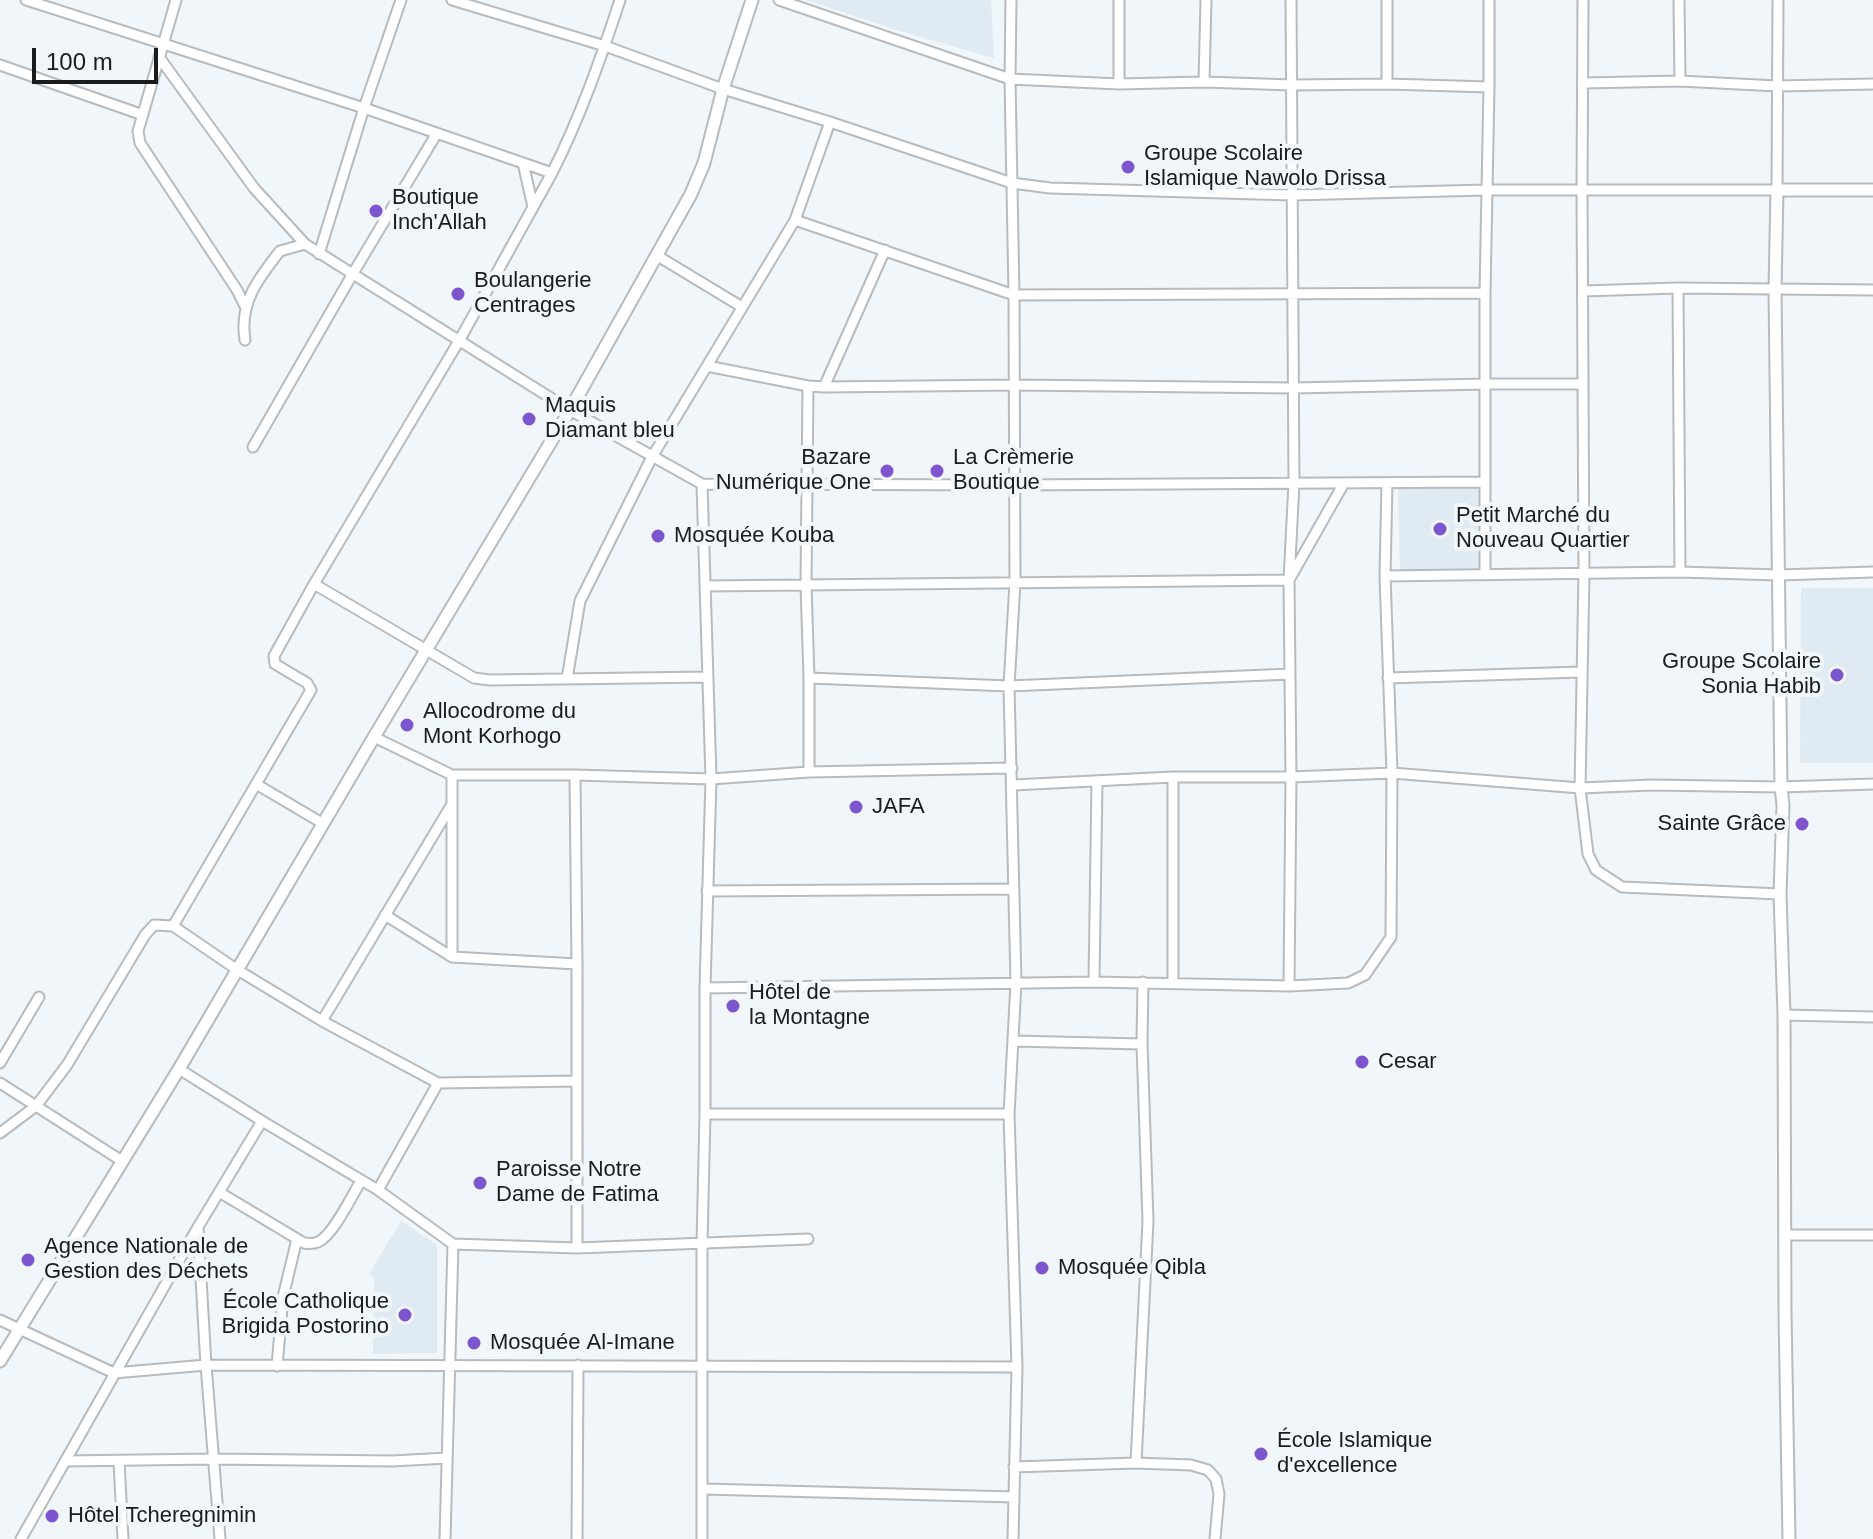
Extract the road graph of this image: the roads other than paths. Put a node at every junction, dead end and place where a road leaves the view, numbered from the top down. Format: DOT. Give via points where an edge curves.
graph roads {
  1 [pos="26,0"];
  2 [pos="176,0"];
  3 [pos="401,0"];
  4 [pos="452,0"];
  5 [pos="620,0"];
  6 [pos="752,0"];
  7 [pos="779,0"];
  8 [pos="1011,0"];
  9 [pos="1119,0"];
  10 [pos="1206,0"];
  11 [pos="1291,0"];
  12 [pos="1387,0"];
  13 [pos="1489,0"];
  14 [pos="1583,0"];
  15 [pos="1679,0"];
  16 [pos="1778,0"];
  17 [pos="163,44"];
  18 [pos="605,46"];
  19 [pos="159,57"];
  20 [pos="0,65"];
  21 [pos="1010,79"];
  22 [pos="1680,81"];
  23 [pos="1204,82"];
  24 [pos="1584,83"];
  25 [pos="1119,84"];
  26 [pos="1387,84"];
  27 [pos="1873,84"];
  28 [pos="1292,85"];
  29 [pos="1777,86"];
  30 [pos="1489,87"];
  31 [pos="723,89"];
  32 [pos="364,108"];
  33 [pos="143,115"];
  34 [pos="830,122"];
  35 [pos="437,133"];
  36 [pos="523,163"];
  37 [pos="552,173"];
  38 [pos="1012,183"];
  39 [pos="1486,190"];
  40 [pos="1777,190"];
  41 [pos="1873,190"];
  42 [pos="1582,191"];
  43 [pos="1292,195"];
  44 [pos="533,207"];
  45 [pos="795,220"];
  46 [pos="305,244"];
  47 [pos="885,250"];
  48 [pos="319,254"];
  49 [pos="656,255"];
  50 [pos="352,275"];
  51 [pos="1678,288"];
  52 [pos="1775,290"];
  53 [pos="1873,290"];
  54 [pos="1583,291"];
  55 [pos="1485,293"];
  56 [pos="1292,294"];
  57 [pos="1014,295"];
  58 [pos="245,306"];
  59 [pos="742,307"];
  60 [pos="245,340"];
  61 [pos="459,341"];
  62 [pos="707,366"];
  63 [pos="1486,384"];
  64 [pos="1583,384"];
  65 [pos="1014,385"];
  66 [pos="808,386"];
  67 [pos="824,387"];
  68 [pos="1293,388"];
  69 [pos="570,410"];
  70 [pos="253,447"];
  71 [pos="652,457"];
  72 [pos="1484,482"];
  73 [pos="1294,483"];
  74 [pos="1344,483"];
  75 [pos="1387,483"];
  76 [pos="702,484"];
  77 [pos="807,485"];
  78 [pos="1014,485"];
  79 [pos="1680,572"];
  80 [pos="1873,572"];
  81 [pos="1584,574"];
  82 [pos="1485,575"];
  83 [pos="1779,575"];
  84 [pos="1385,576"];
  85 [pos="1289,580"];
  86 [pos="1015,582"];
  87 [pos="314,584"];
  88 [pos="806,585"];
  89 [pos="705,586"];
  90 [pos="427,650"];
  91 [pos="1581,672"];
  92 [pos="1290,674"];
  93 [pos="708,677"];
  94 [pos="809,678"];
  95 [pos="1388,678"];
  96 [pos="567,679"];
  97 [pos="1009,686"];
  98 [pos="374,737"];
  99 [pos="1012,768"];
  100 [pos="809,772"];
  101 [pos="1392,773"];
  102 [pos="452,775"];
  103 [pos="575,775"];
  104 [pos="1173,777"];
  105 [pos="1291,777"];
  106 [pos="711,779"];
  107 [pos="1097,781"];
  108 [pos="256,784"];
  109 [pos="1873,784"];
  110 [pos="1013,785"];
  111 [pos="1781,787"];
  112 [pos="1580,788"];
  113 [pos="452,804"];
  114 [pos="322,823"];
  115 [pos="1014,889"];
  116 [pos="707,891"];
  117 [pos="1780,894"];
  118 [pos="385,915"];
  119 [pos="173,926"];
  120 [pos="452,957"];
  121 [pos="577,964"];
  122 [pos="236,969"];
  123 [pos="1094,982"];
  124 [pos="1143,982"];
  125 [pos="1016,983"];
  126 [pos="1173,984"];
  127 [pos="1289,986"];
  128 [pos="705,988"];
  129 [pos="39,997"];
  130 [pos="1784,1015"];
  131 [pos="1873,1017"];
  132 [pos="322,1021"];
  133 [pos="1013,1041"];
  134 [pos="1142,1044"];
  135 [pos="0,1063"];
  136 [pos="179,1069"];
  137 [pos="577,1081"];
  138 [pos="0,1083"];
  139 [pos="438,1083"];
  140 [pos="36,1106"];
  141 [pos="705,1114"];
  142 [pos="1009,1114"];
  143 [pos="262,1121"];
  144 [pos="0,1133"];
  145 [pos="122,1161"];
  146 [pos="361,1181"];
  147 [pos="378,1190"];
  148 [pos="219,1192"];
  149 [pos="198,1227"];
  150 [pos="1785,1235"];
  151 [pos="1873,1235"];
  152 [pos="297,1239"];
  153 [pos="808,1239"];
  154 [pos="702,1243"];
  155 [pos="453,1244"];
  156 [pos="577,1248"];
  157 [pos="0,1320"];
  158 [pos="19,1330"];
  159 [pos="0,1361"];
  160 [pos="206,1365"];
  161 [pos="578,1365"];
  162 [pos="277,1366"];
  163 [pos="449,1366"];
  164 [pos="702,1367"];
  165 [pos="1017,1367"];
  166 [pos="114,1373"];
  167 [pos="447,1458"];
  168 [pos="213,1459"];
  169 [pos="65,1461"];
  170 [pos="119,1461"];
  171 [pos="1136,1463"];
  172 [pos="1014,1467"];
  173 [pos="703,1489"];
  174 [pos="1014,1497"];
  175 [pos="24,1537"];
  176 [pos="123,1539"];
  177 [pos="220,1539"];
  178 [pos="445,1539"];
  179 [pos="577,1539"];
  180 [pos="702,1539"];
  181 [pos="1013,1539"];
  182 [pos="1215,1539"];
  183 [pos="1789,1539"];
  1 -- 17 [label="street"];
  2 -- 17 [label="street"];
  3 -- 32 [label="street"];
  4 -- 18 [label="street"];
  5 -- 18 [label="street"];
  6 -- 31 [label="street"];
  7 -- 21 [label="street"];
  8 -- 21 [label="street"];
  9 -- 25 [label="street"];
  10 -- 23 [label="street"];
  11 -- 28 [label="street"];
  12 -- 26 [label="street"];
  13 -- 30 [label="street"];
  14 -- 24 [label="street"];
  15 -- 22 [label="street"];
  16 -- 29 [label="street"];
  17 -- 19 [label="street"];
  17 -- 32 [label="street"];
  18 -- 31 [label="street"];
  18 -- 37 [label="street"];
  19 -- 33 [label="street"];
  19 -- 46 [label="street" via="254,188"];
  20 -- 33 [label="street"];
  21 -- 25 [label="street"];
  21 -- 38 [label="street"];
  22 -- 24 [label="street"];
  22 -- 29 [label="street"];
  23 -- 25 [label="street"];
  23 -- 28 [label="street"];
  24 -- 42 [label="street"];
  26 -- 28 [label="street"];
  26 -- 30 [label="street"];
  27 -- 29 [label="street"];
  28 -- 43 [label="street"];
  29 -- 40 [label="street"];
  30 -- 39 [label="street"];
  31 -- 34 [label="street"];
  31 -- 49 [label="street" via="704,163"];
  32 -- 35 [label="street"];
  32 -- 48 [label="street"];
  33 -- 58 [label="street" via="138,131 143,149"];
  34 -- 38 [label="street"];
  34 -- 45 [label="street"];
  35 -- 36 [label="street"];
  35 -- 50 [label="street"];
  36 -- 37 [label="street"];
  36 -- 44 [label="street"];
  37 -- 44 [label="street"];
  38 -- 43 [label="street"];
  38 -- 57 [label="street"];
  39 -- 42 [label="street"];
  39 -- 43 [label="street"];
  39 -- 55 [label="street"];
  40 -- 41 [label="street"];
  40 -- 42 [label="street"];
  40 -- 52 [label="street"];
  42 -- 54 [label="street"];
  43 -- 56 [label="street"];
  44 -- 61 [label="street"];
  45 -- 47 [label="street"];
  45 -- 59 [label="street"];
  46 -- 48 [label="street"];
  46 -- 58 [label="street" via="280,251"];
  47 -- 57 [label="street"];
  47 -- 67 [label="street"];
  48 -- 50 [label="street"];
  49 -- 59 [label="street"];
  49 -- 69 [label="street"];
  50 -- 61 [label="street"];
  50 -- 70 [label="street"];
  51 -- 52 [label="street"];
  51 -- 54 [label="street"];
  51 -- 79 [label="street"];
  52 -- 53 [label="street"];
  52 -- 83 [label="street"];
  54 -- 64 [label="street"];
  55 -- 56 [label="street"];
  55 -- 63 [label="street"];
  56 -- 57 [label="street"];
  56 -- 68 [label="street"];
  57 -- 65 [label="street"];
  58 -- 60 [label="street"];
  59 -- 62 [label="street"];
  61 -- 69 [label="street"];
  61 -- 87 [label="street"];
  62 -- 66 [label="street"];
  62 -- 71 [label="street"];
  63 -- 64 [label="street"];
  63 -- 68 [label="street"];
  63 -- 72 [label="street"];
  64 -- 81 [label="street"];
  65 -- 67 [label="street"];
  65 -- 68 [label="street"];
  65 -- 78 [label="street"];
  66 -- 67 [label="street"];
  66 -- 77 [label="street"];
  68 -- 73 [label="street"];
  69 -- 71 [label="street"];
  69 -- 90 [label="street"];
  71 -- 76 [label="street"];
  71 -- 96 [label="street" via="580,601"];
  72 -- 75 [label="street"];
  72 -- 82 [label="street"];
  73 -- 74 [label="street"];
  73 -- 78 [label="street"];
  73 -- 85 [label="street"];
  74 -- 75 [label="street"];
  74 -- 85 [label="street"];
  75 -- 84 [label="street"];
  76 -- 77 [label="street"];
  76 -- 89 [label="street"];
  77 -- 78 [label="street"];
  77 -- 88 [label="street"];
  78 -- 86 [label="street"];
  79 -- 81 [label="street"];
  79 -- 83 [label="street"];
  80 -- 83 [label="street"];
  81 -- 82 [label="street"];
  81 -- 91 [label="street"];
  82 -- 84 [label="street"];
  83 -- 111 [label="street"];
  84 -- 95 [label="street"];
  85 -- 86 [label="street"];
  85 -- 92 [label="street"];
  86 -- 88 [label="street"];
  86 -- 97 [label="street"];
  87 -- 90 [label="street"];
  87 -- 108 [label="street" via="273,661 311,690"];
  88 -- 89 [label="street"];
  88 -- 94 [label="street"];
  89 -- 93 [label="street"];
  90 -- 96 [label="street" via="474,678"];
  90 -- 98 [label="street"];
  91 -- 95 [label="street"];
  91 -- 112 [label="street"];
  92 -- 97 [label="street"];
  92 -- 105 [label="street"];
  93 -- 96 [label="street"];
  93 -- 106 [label="street"];
  94 -- 97 [label="street"];
  94 -- 100 [label="street"];
  95 -- 101 [label="street"];
  97 -- 99 [label="street"];
  98 -- 102 [label="street"];
  98 -- 114 [label="street"];
  99 -- 100 [label="street"];
  99 -- 110 [label="street"];
  100 -- 106 [label="street"];
  101 -- 105 [label="street"];
  101 -- 112 [label="street"];
  101 -- 127 [label="street" via="1391,937 1365,975 1348,983"];
  102 -- 103 [label="street"];
  102 -- 113 [label="street"];
  103 -- 106 [label="street"];
  103 -- 121 [label="street"];
  104 -- 105 [label="street"];
  104 -- 107 [label="street"];
  104 -- 126 [label="street"];
  105 -- 127 [label="street"];
  106 -- 116 [label="street"];
  107 -- 110 [label="street"];
  107 -- 123 [label="street"];
  108 -- 114 [label="street"];
  108 -- 119 [label="street"];
  109 -- 111 [label="street"];
  110 -- 115 [label="street"];
  111 -- 112 [label="street"];
  111 -- 117 [label="street"];
  112 -- 117 [label="street" via="1588,854 1596,870 1622,887"];
  113 -- 118 [label="street"];
  113 -- 120 [label="street"];
  114 -- 122 [label="street"];
  115 -- 116 [label="street"];
  115 -- 125 [label="street"];
  116 -- 128 [label="street"];
  117 -- 130 [label="street"];
  118 -- 120 [label="street"];
  118 -- 132 [label="street"];
  119 -- 122 [label="street"];
  119 -- 140 [label="street" via="154,925 145,935 67,1065"];
  120 -- 121 [label="street"];
  121 -- 137 [label="street"];
  122 -- 132 [label="street"];
  122 -- 136 [label="street"];
  123 -- 124 [label="street"];
  123 -- 125 [label="street"];
  124 -- 126 [label="street"];
  124 -- 134 [label="street"];
  125 -- 128 [label="street"];
  125 -- 133 [label="street"];
  126 -- 127 [label="street"];
  128 -- 141 [label="street"];
  129 -- 135 [label="street"];
  130 -- 131 [label="street"];
  130 -- 150 [label="street"];
  132 -- 139 [label="street"];
  133 -- 134 [label="street"];
  133 -- 142 [label="street"];
  134 -- 171 [label="street" via="1148,1221"];
  136 -- 143 [label="street"];
  136 -- 145 [label="street"];
  137 -- 139 [label="street"];
  137 -- 156 [label="street"];
  138 -- 140 [label="street"];
  139 -- 147 [label="street"];
  140 -- 144 [label="street"];
  140 -- 145 [label="street"];
  141 -- 142 [label="street"];
  141 -- 154 [label="street"];
  142 -- 165 [label="street"];
  143 -- 146 [label="street"];
  143 -- 148 [label="street"];
  145 -- 158 [label="street"];
  146 -- 147 [label="street"];
  146 -- 152 [label="street" via="322,1241"];
  147 -- 155 [label="street"];
  148 -- 149 [label="street"];
  148 -- 152 [label="street"];
  149 -- 160 [label="street"];
  149 -- 166 [label="street"];
  150 -- 151 [label="street"];
  150 -- 183 [label="street"];
  152 -- 162 [label="street" via="283,1297"];
  153 -- 154 [label="street"];
  154 -- 156 [label="street"];
  154 -- 164 [label="street"];
  155 -- 156 [label="street"];
  155 -- 163 [label="street"];
  157 -- 158 [label="street"];
  158 -- 159 [label="street"];
  158 -- 166 [label="street"];
  160 -- 162 [label="street"];
  160 -- 166 [label="street"];
  160 -- 168 [label="street"];
  161 -- 163 [label="street"];
  161 -- 164 [label="street"];
  161 -- 179 [label="street"];
  162 -- 163 [label="street"];
  163 -- 167 [label="street"];
  164 -- 165 [label="street"];
  164 -- 173 [label="street"];
  165 -- 172 [label="street"];
  166 -- 169 [label="street"];
  167 -- 168 [label="street"];
  167 -- 178 [label="street"];
  168 -- 170 [label="street"];
  168 -- 177 [label="street"];
  169 -- 170 [label="street"];
  169 -- 175 [label="street"];
  170 -- 176 [label="street"];
  171 -- 172 [label="street"];
  171 -- 182 [label="street" via="1208,1470 1219,1494"];
  172 -- 174 [label="street"];
  173 -- 174 [label="street"];
  173 -- 180 [label="street"];
  174 -- 181 [label="street"];
}
